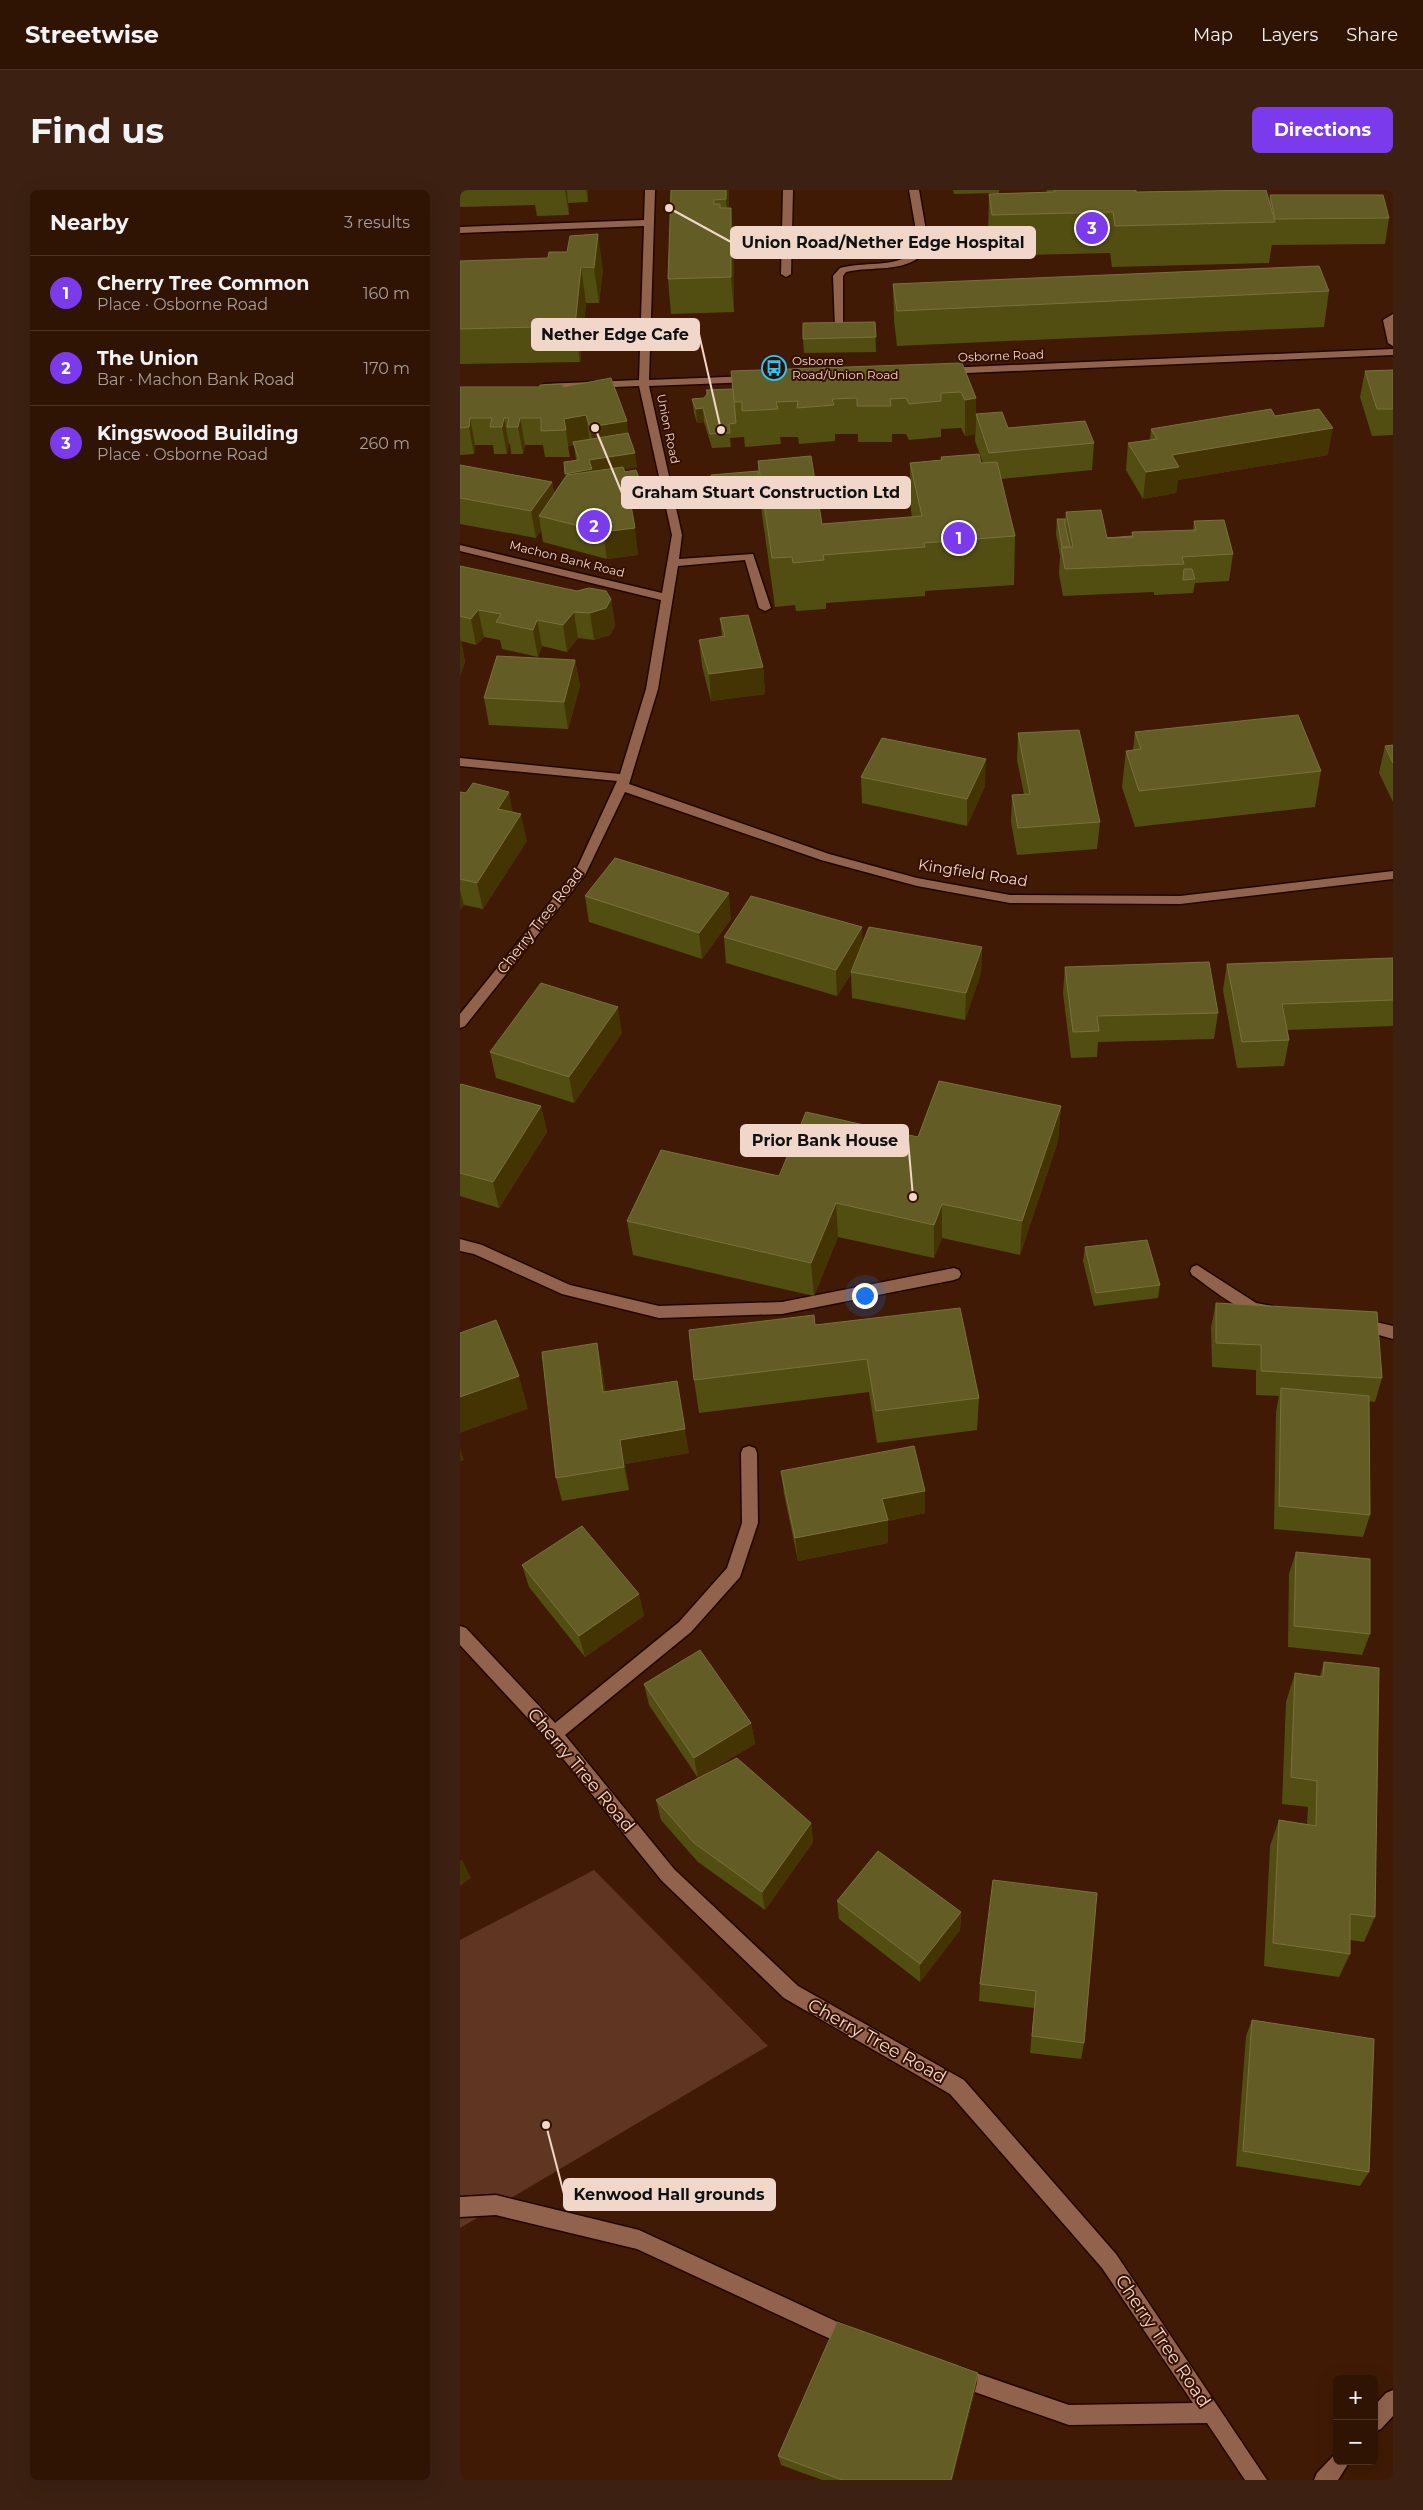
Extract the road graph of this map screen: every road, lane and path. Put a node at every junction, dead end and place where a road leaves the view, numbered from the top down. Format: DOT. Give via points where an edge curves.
graph roads {
  1 [pos="650,190"];
  2 [pos="788,190"];
  3 [pos="914,190"];
  4 [pos="648,223"];
  5 [pos="460,230"];
  6 [pos="786,274"];
  7 [pos="1393,317"];
  8 [pos="838,324"];
  9 [pos="1393,343"];
  10 [pos="1393,352"];
  11 [pos="935,371"];
  12 [pos="758,379"];
  13 [pos="644,384"];
  14 [pos="537,387"];
  15 [pos="460,548"];
  16 [pos="672,563"];
  17 [pos="667,598"];
  18 [pos="765,608"];
  19 [pos="460,762"];
  20 [pos="623,782"];
  21 [pos="1393,874"];
  22 [pos="460,1023"];
  23 [pos="460,1245"];
  24 [pos="1197,1271"];
  25 [pos="954,1274"];
  26 [pos="1282,1312"];
  27 [pos="1349,1322"];
  28 [pos="1393,1333"];
  29 [pos="749,1453"];
  30 [pos="460,1633"];
  31 [pos="554,1734"];
  32 [pos="460,2207"];
  33 [pos="866,2344"];
  34 [pos="940,2370"];
  35 [pos="1393,2400"];
  36 [pos="1211,2413"];
  37 [pos="1376,2420"];
  38 [pos="1337,2465"];
  39 [pos="1257,2480"];
  40 [pos="1324,2480"];
  1 -- 4 [label="street, Union Road"];
  2 -- 6 [label="street"];
  3 -- 8 [label="street" via="924,248 912,259 895,264 843,270 838,276"];
  4 -- 5 [label="street"];
  4 -- 13 [label="street, Union Road"];
  7 -- 9 [label="street" via="1388,320"];
  10 -- 11 [label="street, Osborne Road"];
  12 -- 13 [label="street"];
  13 -- 14 [label="street"];
  13 -- 16 [label="street, Union Road" via="677,534"];
  15 -- 17 [label="street, Machon Bank Road"];
  16 -- 17 [label="street, Union Road"];
  16 -- 18 [label="street" via="749,556"];
  17 -- 20 [label="street, Union Road" via="652,689"];
  19 -- 20 [label="street, Kingfield Road"];
  20 -- 21 [label="street, Kingfield Road" via="825,857 917,882 1010,899 1180,900"];
  20 -- 22 [label="street, Cherry Tree Road" via="581,872"];
  23 -- 25 [label="street" via="477,1249 567,1290 659,1312 782,1308"];
  24 -- 26 [label="street" via="1253,1308"];
  27 -- 28 [label="street"];
  29 -- 31 [label="street" via="750,1523 734,1572 685,1628"];
  30 -- 31 [label="street, Cherry Tree Road"];
  31 -- 36 [label="street, Cherry Tree Road" via="668,1875 791,1992 958,2086 1109,2261"];
  32 -- 33 [label="street" via="496,2205 639,2240"];
  34 -- 36 [label="street" via="1068,2415"];
  35 -- 37 [label="street"];
  36 -- 39 [label="street, Cherry Tree Road"];
  38 -- 40 [label="street"];
}
